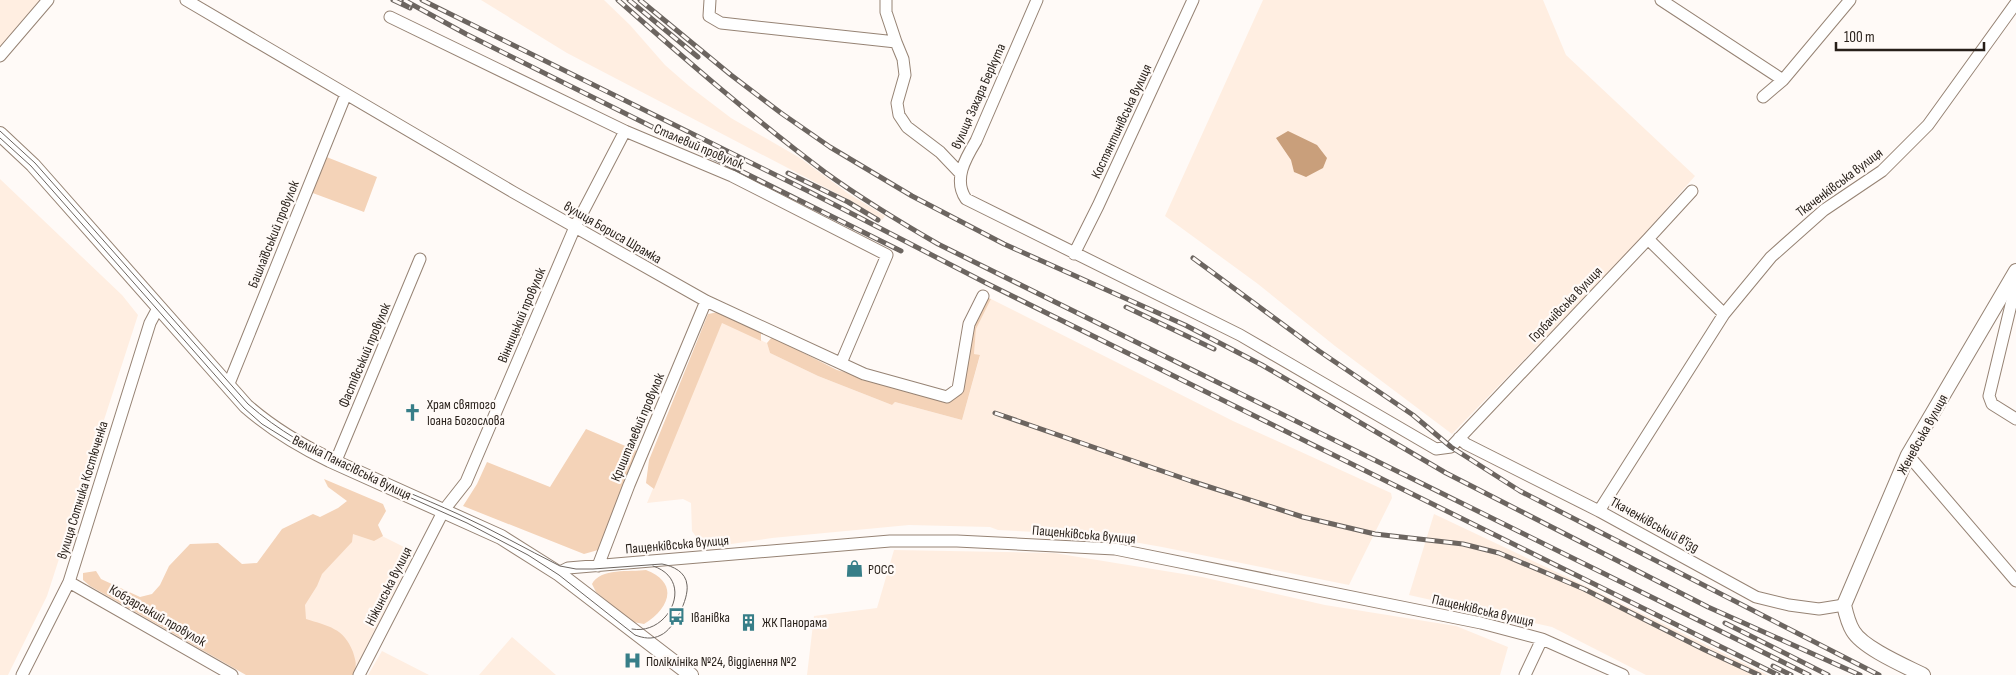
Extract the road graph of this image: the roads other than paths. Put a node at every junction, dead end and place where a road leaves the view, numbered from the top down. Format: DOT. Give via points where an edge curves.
graph roads {
  1 [pos="48,0"];
  2 [pos="186,0"];
  3 [pos="710,0"];
  4 [pos="886,0"];
  5 [pos="1037,0"];
  6 [pos="1193,0"];
  7 [pos="1661,0"];
  8 [pos="1850,0"];
  9 [pos="2016,3"];
  10 [pos="390,17"];
  11 [pos="896,42"];
  12 [pos="0,56"];
  13 [pos="1783,80"];
  14 [pos="346,94"];
  15 [pos="1763,97"];
  16 [pos="625,131"];
  17 [pos="0,134"];
  18 [pos="960,173"];
  19 [pos="1692,191"];
  20 [pos="575,227"];
  21 [pos="1648,239"];
  22 [pos="1074,254"];
  23 [pos="420,259"];
  24 [pos="2016,271"];
  25 [pos="2016,284"];
  26 [pos="983,296"];
  27 [pos="706,301"];
  28 [pos="158,308"];
  29 [pos="1724,314"];
  30 [pos="840,363"];
  31 [pos="228,386"];
  32 [pos="2016,419"];
  33 [pos="1459,438"];
  34 [pos="1908,455"];
  35 [pos="335,463"];
  36 [pos="444,510"];
  37 [pos="1599,510"];
  38 [pos="598,566"];
  39 [pos="558,573"];
  40 [pos="2016,581"];
  41 [pos="69,582"];
  42 [pos="1844,605"];
  43 [pos="1542,639"];
  44 [pos="22,675"];
  45 [pos="232,675"];
  46 [pos="359,675"];
  47 [pos="691,675"];
  48 [pos="1525,675"];
  49 [pos="1623,675"];
  50 [pos="1923,675"];
  1 -- 12 [label="street"];
  2 -- 14 [label="street, вулиця Бориса Шрамка"];
  3 -- 11 [label="street" via="709,16 721,23"];
  4 -- 11 [label="street" via="886,12"];
  5 -- 18 [label="street, вулиця Захара Беркута"];
  6 -- 22 [label="street, Костянтинівська вулиця"];
  7 -- 13 [label="street"];
  8 -- 13 [label="street"];
  9 -- 29 [label="street, Ткаченківська вулиця" via="1928,125 1882,171 1824,210 1771,257"];
  10 -- 16 [label="street, Сталевий провулок"];
  11 -- 18 [label="street" via="905,76 897,103 899,115 907,127 940,152"];
  13 -- 15 [label="street"];
  14 -- 20 [label="street, вулиця Бориса Шрамка"];
  14 -- 31 [label="street, Башлаївський провулок"];
  16 -- 20 [label="street, Вінницький провулок"];
  16 -- 30 [label="street, Сталевий провулок" via="732,176 887,255"];
  17 -- 28 [label="street, Велика Панасівська вулиця" via="34,165"];
  18 -- 22 [label="street, Горбачівська вулиця" via="960,191 966,199"];
  19 -- 21 [label="street, Горбачівська вулиця"];
  20 -- 27 [label="street, вулиця Бориса Шрамка"];
  20 -- 36 [label="street, Вінницький провулок" via="466,482"];
  21 -- 29 [label="street"];
  21 -- 33 [label="street, Горбачівська вулиця"];
  22 -- 33 [label="street, Горбачівська вулиця" via="1240,335 1423,443 1436,449 1451,446"];
  23 -- 35 [label="street, Фастівський провулок"];
  24 -- 34 [label="street, Женевська вулиця"];
  25 -- 32 [label="street" via="1989,396 1992,404"];
  26 -- 30 [label="street, вулиця Бориса Шрамка" via="968,324 958,389 947,397 864,374"];
  27 -- 30 [label="street, вулиця Бориса Шрамка"];
  27 -- 38 [label="street, Кришталевий провулок" via="628,485"];
  28 -- 31 [label="street, Велика Панасівська вулиця"];
  28 -- 41 [label="street, вулиця Сотника Костюченка" via="150,323"];
  29 -- 37 [label="street, Ткаченківська вулиця"];
  31 -- 35 [label="street, Велика Панасівська вулиця" via="264,422"];
  33 -- 37 [label="street, Ткаченківський в'їзд"];
  34 -- 40 [label="street"];
  34 -- 42 [label="street, Женевська вулиця"];
  35 -- 36 [label="street, Велика Панасівська вулиця"];
  36 -- 39 [label="street, Велика Панасівська вулиця" via="501,537"];
  36 -- 46 [label="street, Ніжинська вулиця"];
  37 -- 42 [label="street, Ткаченківський в'їзд" via="1756,597 1819,609"];
  38 -- 39 [label="street, Пащенківська вулиця" via="568,568"];
  38 -- 43 [label="street, Пащенківська вулиця" via="890,541 957,540 1114,549 1481,623"];
  39 -- 47 [label="street, Велика Панасівська вулиця"];
  41 -- 44 [label="street, вулиця Сотника Костюченка"];
  41 -- 45 [label="street, Кобзарський провулок"];
  42 -- 50 [label="street" via="1854,633 1879,652"];
  43 -- 48 [label="street"];
  43 -- 49 [label="street, Пащенківська вулиця"];
}
